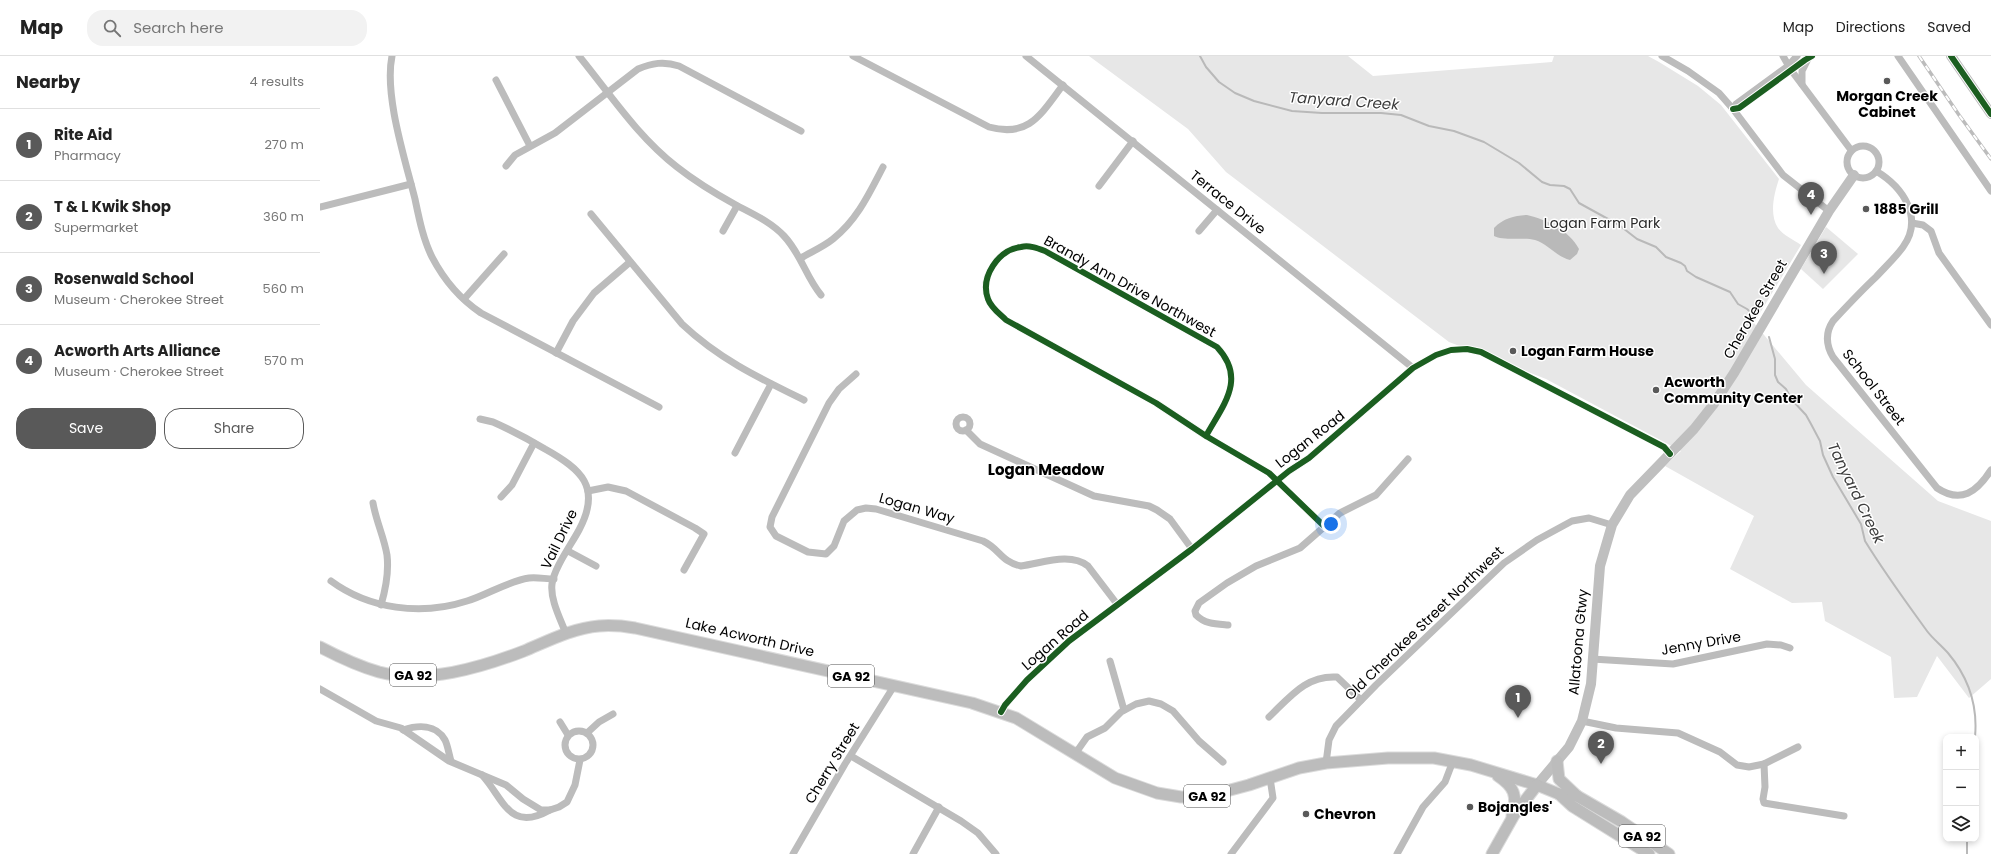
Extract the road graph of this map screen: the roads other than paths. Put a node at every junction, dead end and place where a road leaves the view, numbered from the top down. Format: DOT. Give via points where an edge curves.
graph roads {
  1 [pos="392,56"];
  2 [pos="579,56"];
  3 [pos="853,56"];
  4 [pos="1026,56"];
  5 [pos="1662,56"];
  6 [pos="1783,56"];
  7 [pos="1797,56"];
  8 [pos="1898,56"];
  9 [pos="1954,57"];
  10 [pos="1810,58"];
  11 [pos="1789,68"];
  12 [pos="496,80"];
  13 [pos="1802,84"];
  14 [pos="1063,85"];
  15 [pos="608,92"];
  16 [pos="1733,109"];
  17 [pos="1991,114"];
  18 [pos="801,131"];
  19 [pos="1133,141"];
  20 [pos="530,146"];
  21 [pos="1852,150"];
  22 [pos="506,166"];
  23 [pos="883,167"];
  24 [pos="1876,171"];
  25 [pos="1854,175"];
  26 [pos="411,184"];
  27 [pos="1099,186"];
  28 [pos="1991,191"];
  29 [pos="737,206"];
  30 [pos="320,207"];
  31 [pos="1217,210"];
  32 [pos="1829,211"];
  33 [pos="591,214"];
  34 [pos="1912,224"];
  35 [pos="723,231"];
  36 [pos="1199,231"];
  37 [pos="504,254"];
  38 [pos="801,258"];
  39 [pos="630,262"];
  40 [pos="821,295"];
  41 [pos="464,300"];
  42 [pos="1991,325"];
  43 [pos="556,353"];
  44 [pos="1413,368"];
  45 [pos="856,374"];
  46 [pos="771,384"];
  47 [pos="804,400"];
  48 [pos="659,407"];
  49 [pos="480,418"];
  50 [pos="966,430"];
  51 [pos="1206,436"];
  52 [pos="534,443"];
  53 [pos="735,453"];
  54 [pos="1670,454"];
  55 [pos="1408,459"];
  56 [pos="1991,470"];
  57 [pos="1278,480"];
  58 [pos="588,491"];
  59 [pos="501,497"];
  60 [pos="373,503"];
  61 [pos="1612,525"];
  62 [pos="1325,527"];
  63 [pos="1192,549"];
  64 [pos="568,550"];
  65 [pos="596,566"];
  66 [pos="684,570"];
  67 [pos="554,579"];
  68 [pos="331,580"];
  69 [pos="1117,604"];
  70 [pos="381,605"];
  71 [pos="1228,625"];
  72 [pos="566,634"];
  73 [pos="320,647"];
  74 [pos="1790,648"];
  75 [pos="1592,658"];
  76 [pos="1110,661"];
  77 [pos="894,686"];
  78 [pos="320,689"];
  79 [pos="1361,700"];
  80 [pos="1124,710"];
  81 [pos="1001,712"];
  82 [pos="613,714"];
  83 [pos="1269,717"];
  84 [pos="1582,721"];
  85 [pos="560,722"];
  86 [pos="403,730"];
  87 [pos="587,734"];
  88 [pos="568,736"];
  89 [pos="1798,747"];
  90 [pos="1075,754"];
  91 [pos="850,756"];
  92 [pos="580,760"];
  93 [pos="451,761"];
  94 [pos="1453,761"];
  95 [pos="1557,761"];
  96 [pos="1223,762"];
  97 [pos="1326,762"];
  98 [pos="1764,764"];
  99 [pos="1490,771"];
  100 [pos="481,774"];
  101 [pos="1270,778"];
  102 [pos="1537,785"];
  103 [pos="1559,794"];
  104 [pos="1577,796"];
  105 [pos="939,808"];
  106 [pos="550,810"];
  107 [pos="1844,816"];
  108 [pos="1509,823"];
  109 [pos="793,854"];
  110 [pos="913,854"];
  111 [pos="996,854"];
  112 [pos="1231,854"];
  113 [pos="1398,854"];
  114 [pos="1492,854"];
  115 [pos="1649,854"];
  116 [pos="1669,854"];
  1 -- 26 [label="street" via="391,99"];
  2 -- 15 [label="street"];
  3 -- 14 [label="street" via="997,130 1014,130 1031,124"];
  4 -- 14 [label="street, Terrace Drive"];
  5 -- 16 [label="street" via="1706,83"];
  6 -- 11 [label="street"];
  7 -- 11 [label="street"];
  8 -- 28 [label="street"];
  9 -- 17 [label="street"];
  10 -- 11 [label="street"];
  10 -- 13 [label="street" via="1802,71"];
  11 -- 13 [label="street"];
  11 -- 16 [label="street" via="1736,104"];
  12 -- 20 [label="street"];
  13 -- 21 [label="street"];
  14 -- 19 [label="street, Terrace Drive"];
  15 -- 18 [label="street" via="638,69 650,64 670,63"];
  15 -- 20 [label="street" via="555,133"];
  15 -- 29 [label="street" via="662,154 694,180"];
  16 -- 32 [label="street" via="1784,175"];
  19 -- 27 [label="street"];
  19 -- 31 [label="street, Terrace Drive"];
  20 -- 22 [label="street" via="514,155"];
  21 -- 24 [label="street" via="1866,146 1875,150 1879,160"];
  21 -- 25 [label="street" via="1848,154 1847,163"];
  23 -- 38 [label="street" via="864,204 849,225 833,239"];
  24 -- 25 [label="street" via="1864,178"];
  24 -- 34 [label="street" via="1906,198"];
  25 -- 32 [label="street, Cherokee Street"];
  26 -- 30 [label="street"];
  26 -- 41 [label="street" via="431,255 451,286"];
  29 -- 35 [label="street"];
  29 -- 38 [label="street" via="775,228"];
  31 -- 36 [label="street"];
  31 -- 44 [label="street, Terrace Drive"];
  32 -- 54 [label="street, Cherokee Street" via="1723,391"];
  33 -- 39 [label="street"];
  34 -- 42 [label="street" via="1923,225 1931,231 1939,253"];
  34 -- 56 [label="street, School Street" via="1907,240 1898,254 1833,321 1827,335 1829,348 1833,357 1937,488 1952,495 1966,494 1978,487"];
  37 -- 41 [label="street"];
  38 -- 40 [label="street" via="812,284"];
  39 -- 43 [label="street" via="594,293 573,321"];
  39 -- 46 [label="street" via="697,338 730,362"];
  41 -- 43 [label="street" via="481,313"];
  43 -- 48 [label="street"];
  44 -- 54 [label="street, Logan Road" via="1451,350 1467,349 1481,352 1664,447"];
  44 -- 57 [label="street, Logan Road" via="1309,458"];
  45 -- 69 [label="street, Logan Way" via="839,389 829,403 772,517 770,526 776,536 808,552 826,554 834,546 844,521 850,515 857,510 876,509 983,541 1005,560 1016,565 1067,558 1082,562 1088,566"];
  46 -- 47 [label="street"];
  46 -- 53 [label="street"];
  49 -- 52 [label="street, Vail Drive"];
  50 -- 63 [label="street" via="980,444 1086,493 1105,499 1149,506 1157,510 1170,519"];
  51 -- 51 [label="street, Brandy Ann Drive Northwest" via="1156,403 1006,320 988,299 988,277 999,258 1020,246 1045,251 1217,348 1230,365 1232,384"];
  51 -- 57 [label="street, Brandy Ann Drive Northwest" via="1269,472"];
  52 -- 58 [label="street, Vail Drive" via="574,467"];
  52 -- 59 [label="street" via="512,485"];
  54 -- 61 [label="street, Cherokee Street" via="1630,495"];
  55 -- 62 [label="street" via="1376,496 1340,514"];
  57 -- 62 [label="street, Brandy Ann Drive Northwest"];
  57 -- 63 [label="street, Logan Road"];
  58 -- 64 [label="street, Vail Drive" via="586,516"];
  58 -- 66 [label="street" via="608,487 626,491 704,534"];
  60 -- 70 [label="street" via="387,554 387,576"];
  61 -- 75 [label="street, Allatoona Gtwy" via="1600,566"];
  61 -- 79 [label="street, Old Cherokee Street Northwest" via="1589,518 1578,519 1556,529 1516,554"];
  62 -- 71 [label="street" via="1300,548 1244,572 1196,607 1196,614 1204,621"];
  63 -- 69 [label="street, Logan Road"];
  64 -- 65 [label="street"];
  64 -- 67 [label="street, Vail Drive"];
  67 -- 70 [label="street" via="528,578 467,602 437,607 403,608"];
  67 -- 72 [label="street, Vail Drive" via="552,589"];
  68 -- 70 [label="street" via="354,596"];
  69 -- 81 [label="street, Logan Road" via="1054,654 1018,690"];
  72 -- 73 [label="main road, Lake Acworth Drive / GA 92" via="509,657 452,672 422,675 393,674 374,670"];
  72 -- 77 [label="main road, Lake Acworth Drive / GA 92" via="599,626 635,628"];
  74 -- 75 [label="street, Jenny Drive" via="1767,644 1673,664"];
  75 -- 84 [label="street, Allatoona Gtwy" via="1590,693"];
  76 -- 80 [label="street"];
  77 -- 81 [label="main road, Lake Acworth Drive / GA 92"];
  77 -- 91 [label="street, Cherry Street"];
  78 -- 86 [label="street" via="376,721"];
  79 -- 83 [label="street" via="1337,677 1326,676 1311,680"];
  79 -- 97 [label="street, Old Cherokee Street Northwest" via="1332,733"];
  80 -- 90 [label="street" via="1105,728 1087,737"];
  80 -- 96 [label="street" via="1142,702 1161,704 1173,711 1199,741"];
  81 -- 90 [label="main road, Lake Acworth Drive / GA 92" via="1030,725"];
  82 -- 87 [label="street" via="599,722"];
  84 -- 95 [label="street, Allatoona Gtwy" via="1569,747"];
  84 -- 98 [label="street" via="1616,728 1678,733 1720,752 1738,765"];
  85 -- 88 [label="street"];
  86 -- 93 [label="street"];
  86 -- 93 [label="street" via="413,727 433,729 445,740"];
  87 -- 88 [label="street" via="579,731"];
  87 -- 92 [label="street" via="592,740 591,752"];
  88 -- 92 [label="street" via="565,750 571,758"];
  89 -- 98 [label="street"];
  90 -- 101 [label="main road, Lake Acworth Drive / GA 92" via="1132,785 1181,797 1204,797"];
  91 -- 105 [label="street"];
  91 -- 109 [label="street, Cherry Street"];
  92 -- 106 [label="street" via="575,785 567,802"];
  93 -- 100 [label="street"];
  94 -- 97 [label="main road, Lake Acworth Drive / GA 92" via="1434,758 1388,758"];
  94 -- 99 [label="main road, Lake Acworth Drive / GA 92"];
  94 -- 113 [label="street" via="1445,782 1423,807"];
  95 -- 102 [label="street, Allatoona Gtwy"];
  95 -- 104 [label="main road" via="1559,779"];
  97 -- 101 [label="main road, Lake Acworth Drive / GA 92"];
  98 -- 107 [label="street" via="1764,803"];
  99 -- 102 [label="main road, Lake Acworth Drive / GA 92"];
  99 -- 108 [label="main road" via="1513,790 1514,809"];
  100 -- 106 [label="street" via="506,785 542,810"];
  100 -- 106 [label="street" via="491,784 507,810 515,815 537,817"];
  101 -- 112 [label="street" via="1273,798"];
  102 -- 103 [label="main road, Lake Acworth Drive / GA 92"];
  102 -- 108 [label="main road, Allatoona Gtwy"];
  103 -- 104 [label="main road, Lake Acworth Drive / GA 92"];
  103 -- 115 [label="main road, Lake Acworth Drive / GA 92" via="1572,806"];
  104 -- 116 [label="main road, Lake Acworth Drive / GA 92" via="1622,822"];
  105 -- 110 [label="street"];
  105 -- 111 [label="street" via="978,833"];
  108 -- 114 [label="main road, Allatoona Gtwy"];
}
